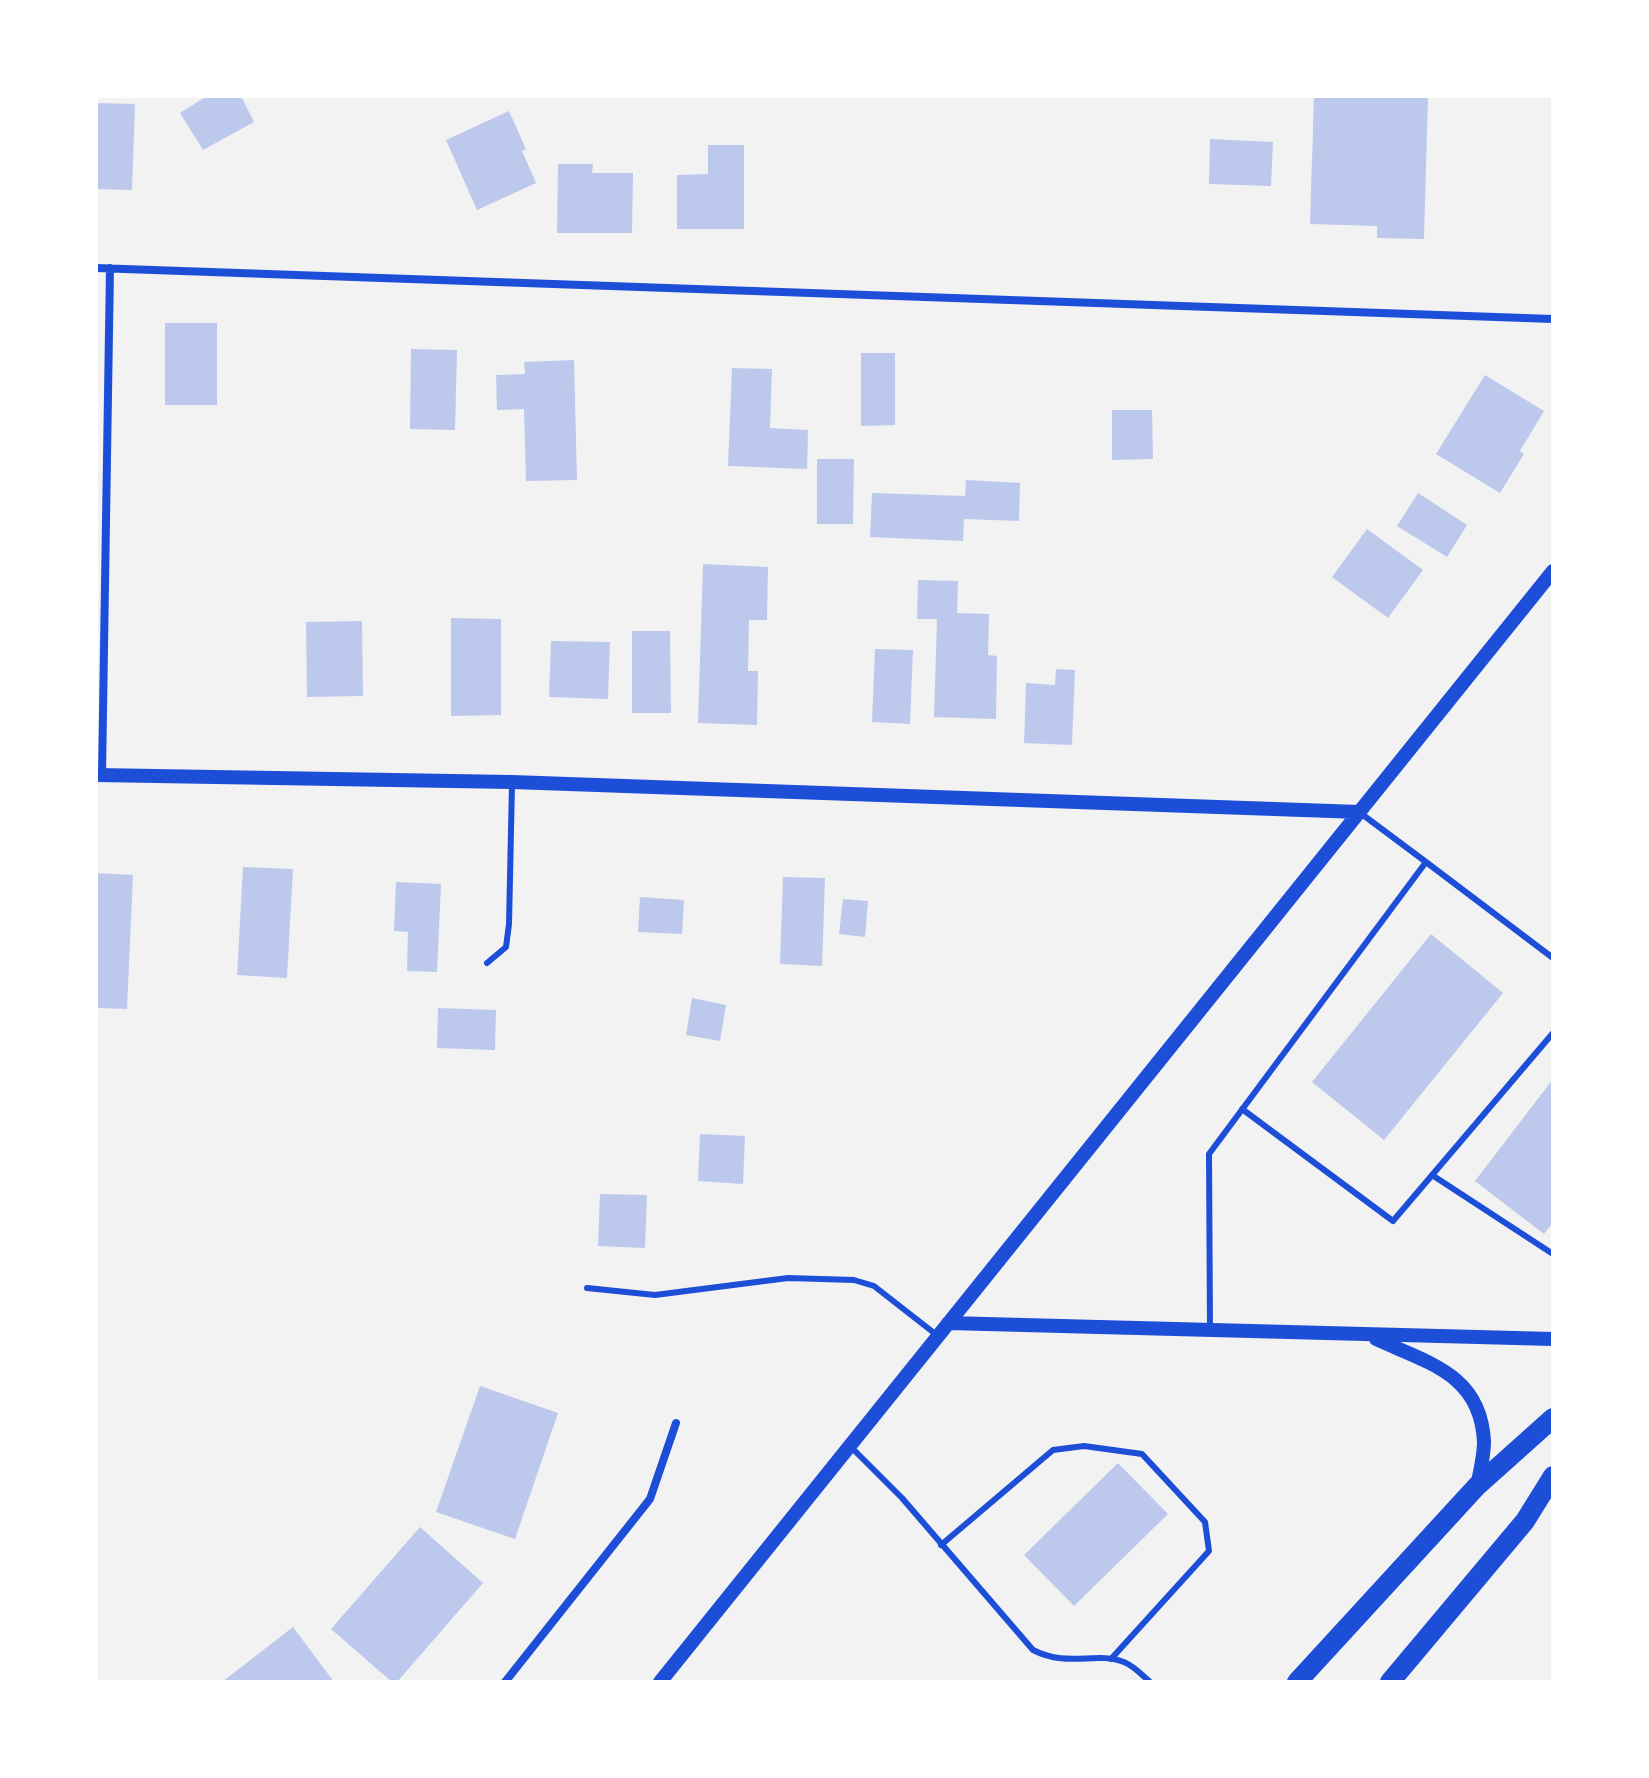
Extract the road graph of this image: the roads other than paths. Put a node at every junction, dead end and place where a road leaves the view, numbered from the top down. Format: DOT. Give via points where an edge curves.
graph roads {
  1 [pos="96,268"];
  2 [pos="110,268"];
  3 [pos="1553,319"];
  4 [pos="1553,571"];
  5 [pos="99,775"];
  6 [pos="512,782"];
  7 [pos="1359,812"];
  8 [pos="1426,862"];
  9 [pos="1553,958"];
  10 [pos="487,963"];
  11 [pos="1553,1033"];
  12 [pos="1242,1109"];
  13 [pos="1432,1175"];
  14 [pos="1553,1254"];
  15 [pos="587,1288"];
  16 [pos="948,1323"];
  17 [pos="1210,1331"];
  18 [pos="938,1336"];
  19 [pos="1368,1336"];
  20 [pos="1553,1339"];
  21 [pos="1553,1418"];
  22 [pos="676,1423"];
  23 [pos="850,1446"];
  24 [pos="1477,1486"];
  25 [pos="1550,1488"];
  26 [pos="941,1545"];
  27 [pos="1111,1659"];
  28 [pos="505,1682"];
  29 [pos="660,1682"];
  30 [pos="1150,1682"];
  31 [pos="1297,1682"];
  32 [pos="1390,1682"];
  1 -- 2 [label="street"];
  2 -- 3 [label="street"];
  2 -- 5 [label="street"];
  4 -- 7 [label="street"];
  5 -- 6 [label="street"];
  6 -- 7 [label="street"];
  6 -- 10 [label="lane" via="506,947"];
  7 -- 8 [label="lane"];
  7 -- 16 [label="street"];
  8 -- 9 [label="lane"];
  8 -- 12 [label="lane"];
  11 -- 13 [label="lane"];
  12 -- 13 [label="lane" via="1393,1221"];
  12 -- 17 [label="lane" via="1209,1154"];
  13 -- 14 [label="lane"];
  15 -- 18 [label="lane" via="655,1295 788,1278 854,1280 874,1286"];
  16 -- 17 [label="street"];
  16 -- 18 [label="street"];
  17 -- 19 [label="street"];
  18 -- 23 [label="street"];
  19 -- 20 [label="street"];
  19 -- 24 [label="street" via="1463,1384 1477,1404 1484,1443"];
  21 -- 24 [label="main road"];
  22 -- 28 [label="street" via="650,1499"];
  23 -- 26 [label="lane"];
  23 -- 29 [label="street"];
  24 -- 31 [label="main road"];
  25 -- 32 [label="main road"];
  26 -- 27 [label="lane" via="1033,1650 1066,1660"];
  26 -- 27 [label="lane" via="1053,1450 1084,1446 1142,1454 1205,1522 1209,1551"];
  27 -- 30 [label="lane" via="1126,1663"];
}
